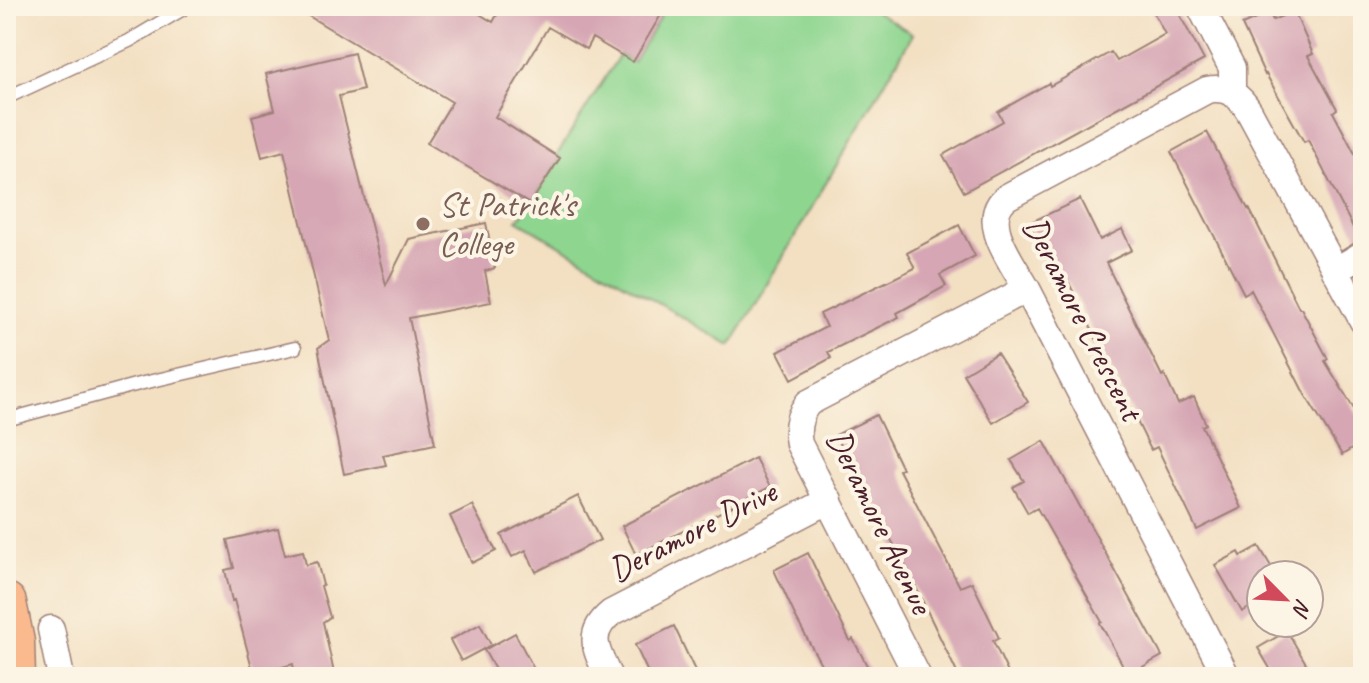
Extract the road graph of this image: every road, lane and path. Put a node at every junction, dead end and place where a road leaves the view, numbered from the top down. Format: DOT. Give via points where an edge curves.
graph roads {
  1 [pos="188,6"];
  2 [pos="1200,6"];
  3 [pos="1232,93"];
  4 [pos="6,98"];
  5 [pos="1363,254"];
  6 [pos="1335,271"];
  7 [pos="1027,289"];
  8 [pos="1363,321"];
  9 [pos="295,348"];
  10 [pos="6,420"];
  11 [pos="829,500"];
  12 [pos="6,603"];
  13 [pos="51,629"];
  14 [pos="15,677"];
  15 [pos="61,677"];
  16 [pos="609,677"];
  17 [pos="918,677"];
  18 [pos="1227,677"];
  1 -- 4 [label="lane" via="129,41"];
  2 -- 3 [label="street" via="1232,68"];
  3 -- 6 [label="street" via="1249,111"];
  3 -- 7 [label="street, Deramore Crescent" via="1207,90 1000,202 996,232"];
  5 -- 6 [label="street"];
  6 -- 8 [label="street"];
  7 -- 11 [label="street, Deramore Avenue" via="808,403 800,414 799,444"];
  7 -- 18 [label="street, Deramore Crescent"];
  9 -- 10 [label="lane"];
  11 -- 16 [label="street, Deramore Drive" via="611,613 595,639"];
  11 -- 17 [label="street, Deramore Avenue"];
  12 -- 14 [label="main road"];
  13 -- 15 [label="street"];
}
